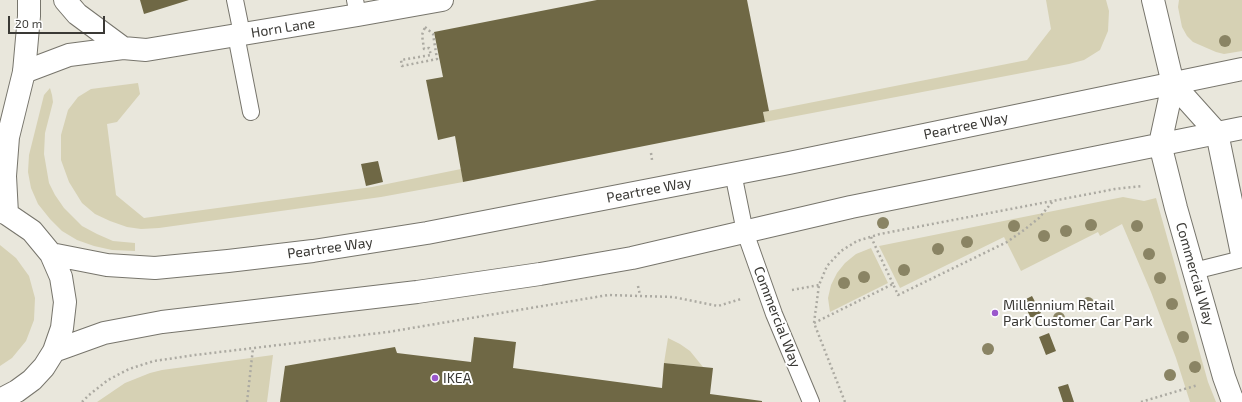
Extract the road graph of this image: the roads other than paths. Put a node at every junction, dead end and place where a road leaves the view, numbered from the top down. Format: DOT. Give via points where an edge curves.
graph roads {
  1 [pos="29,0"];
  2 [pos="65,0"];
  3 [pos="235,0"];
  4 [pos="442,0"];
  5 [pos="1153,0"];
  6 [pos="357,8"];
  7 [pos="239,35"];
  8 [pos="123,48"];
  9 [pos="1242,69"];
  10 [pos="24,72"];
  11 [pos="1173,84"];
  12 [pos="250,112"];
  13 [pos="1242,128"];
  14 [pos="1217,133"];
  15 [pos="1160,144"];
  16 [pos="733,173"];
  17 [pos="4,213"];
  18 [pos="745,232"];
  19 [pos="51,254"];
  20 [pos="1242,254"];
  21 [pos="1242,259"];
  22 [pos="1194,271"];
  23 [pos="54,351"];
  24 [pos="10,398"];
  25 [pos="811,402"];
  26 [pos="1235,402"];
  1 -- 10 [label="street"];
  2 -- 8 [label="street" via="77,14"];
  3 -- 7 [label="lane"];
  4 -- 6 [label="street, Horn Lane"];
  5 -- 11 [label="street"];
  6 -- 7 [label="street, Horn Lane"];
  7 -- 8 [label="street, Horn Lane" via="146,50"];
  7 -- 12 [label="lane"];
  8 -- 10 [label="street, Horn Lane" via="69,55"];
  9 -- 11 [label="street, Peartree Way"];
  10 -- 17 [label="street" via="8,137"];
  11 -- 14 [label="street"];
  11 -- 15 [label="street"];
  11 -- 16 [label="street, Peartree Way"];
  13 -- 14 [label="street"];
  14 -- 15 [label="street"];
  14 -- 20 [label="street"];
  15 -- 18 [label="street" via="851,207"];
  15 -- 22 [label="street, Commercial Way"];
  16 -- 18 [label="lane, Commercial Way"];
  16 -- 19 [label="street, Peartree Way" via="427,233 313,251 155,268 107,265"];
  17 -- 19 [label="street" via="32,231"];
  18 -- 23 [label="street" via="632,258 540,274 417,292 162,322 104,333"];
  18 -- 25 [label="lane, Commercial Way" via="774,314"];
  19 -- 23 [label="street" via="61,277 65,302 62,328"];
  21 -- 22 [label="lane"];
  22 -- 26 [label="street, Commercial Way" via="1224,377"];
  23 -- 24 [label="street" via="32,380"];
}
